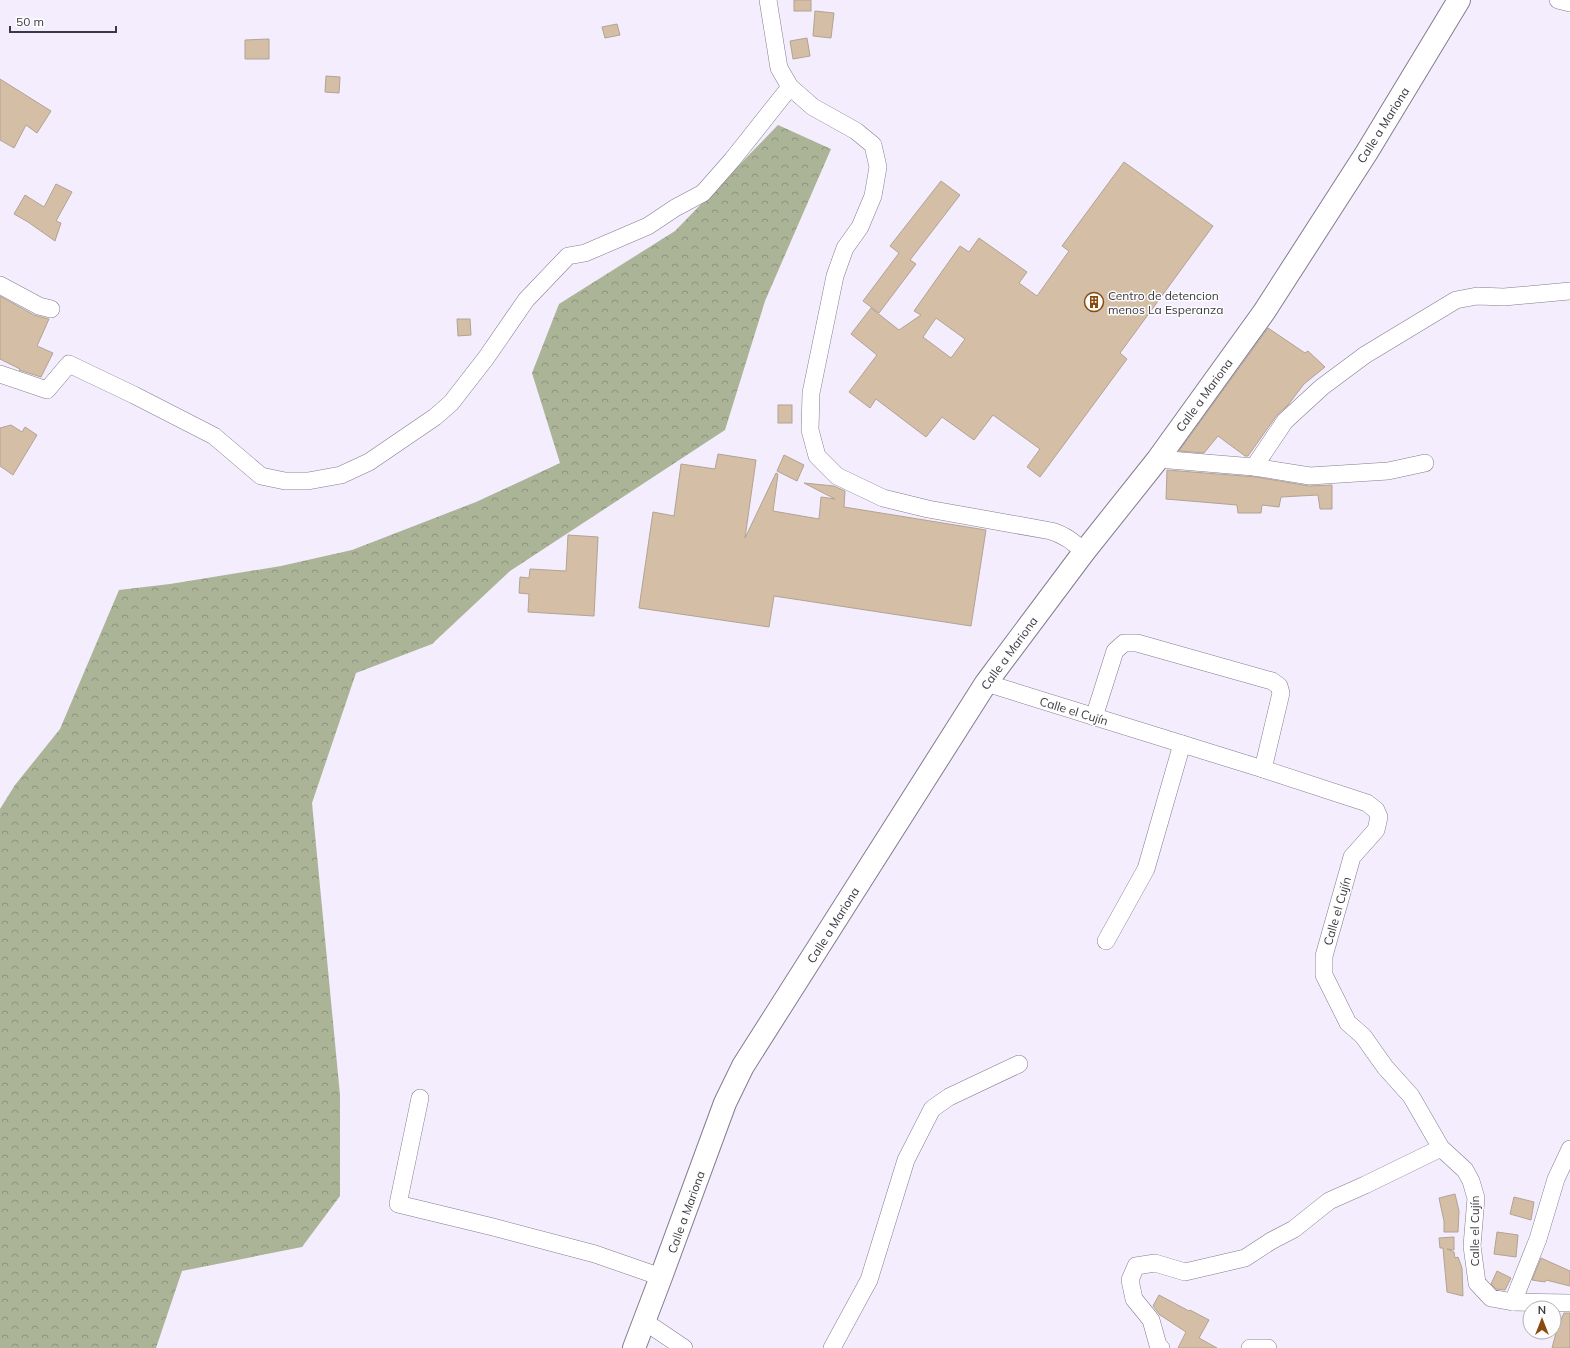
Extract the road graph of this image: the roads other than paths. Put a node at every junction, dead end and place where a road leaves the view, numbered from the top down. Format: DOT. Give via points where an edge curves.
graph roads {
  1 [pos="768,0"];
  2 [pos="1459,0"];
  3 [pos="1558,0"];
  4 [pos="1570,3"];
  5 [pos="790,87"];
  6 [pos="0,284"];
  7 [pos="1570,291"];
  8 [pos="51,310"];
  9 [pos="0,374"];
  10 [pos="1158,458"];
  11 [pos="1425,463"];
  12 [pos="1254,467"];
  13 [pos="1084,552"];
  14 [pos="986,683"];
  15 [pos="1094,717"];
  16 [pos="1182,744"];
  17 [pos="1263,769"];
  18 [pos="1106,941"];
  19 [pos="1019,1064"];
  20 [pos="420,1098"];
  21 [pos="1441,1148"];
  22 [pos="1570,1149"];
  23 [pos="662,1277"];
  24 [pos="1513,1302"];
  25 [pos="1570,1303"];
  26 [pos="644,1321"];
  27 [pos="634,1348"];
  28 [pos="684,1348"];
  29 [pos="832,1348"];
  30 [pos="1161,1348"];
  31 [pos="1250,1348"];
  32 [pos="1268,1348"];
  1 -- 5 [label="street" via="779,68"];
  2 -- 10 [label="main road, Calle a Mariona" via="1367,152 1264,312"];
  3 -- 4 [label="street"];
  5 -- 9 [label="street" via="703,193 674,208 648,226 584,253 568,256 526,300 451,403 435,417 369,462 341,475 308,481 285,481 261,476 214,436 134,394 69,364 47,390"];
  5 -- 13 [label="street" via="813,107 856,130 873,144 878,167 873,196 860,227 845,248 835,276 811,393 810,430 817,456 837,476 883,498 928,509 1051,531 1067,537"];
  6 -- 8 [label="street"];
  7 -- 12 [label="street" via="1504,297 1477,296 1456,300 1365,355 1322,387 1285,421"];
  10 -- 12 [label="street"];
  10 -- 13 [label="main road, Calle a Mariona"];
  11 -- 12 [label="street" via="1388,471 1310,476"];
  13 -- 14 [label="main road, Calle a Mariona"];
  14 -- 15 [label="street, Calle el Cujín"];
  14 -- 23 [label="main road, Calle a Mariona" via="744,1066 725,1103"];
  15 -- 16 [label="street, Calle el Cujín"];
  15 -- 17 [label="street" via="1115,651 1124,643 1137,643 1272,681 1279,686 1281,693"];
  16 -- 17 [label="street, Calle el Cujín"];
  16 -- 18 [label="street" via="1146,869"];
  17 -- 21 [label="street, Calle el Cujín" via="1367,803 1376,810 1379,817 1376,830 1352,857 1324,956 1324,975 1348,1023 1363,1036 1385,1067 1411,1096"];
  19 -- 29 [label="street" via="949,1097 932,1109 906,1160 869,1280"];
  20 -- 23 [label="street" via="398,1204 595,1254"];
  21 -- 24 [label="street, Calle el Cujín" via="1465,1170 1476,1198 1472,1246 1477,1283 1491,1298"];
  21 -- 30 [label="street" via="1329,1201 1294,1228 1245,1258 1185,1272 1154,1263 1136,1266 1130,1280 1134,1299 1151,1320"];
  22 -- 24 [label="street" via="1556,1178 1538,1239"];
  23 -- 26 [label="main road, Calle a Mariona"];
  24 -- 25 [label="street, Calle el Cujín"];
  26 -- 27 [label="main road, Calle a Mariona"];
  26 -- 28 [label="street"];
  31 -- 32 [label="street"];
}
